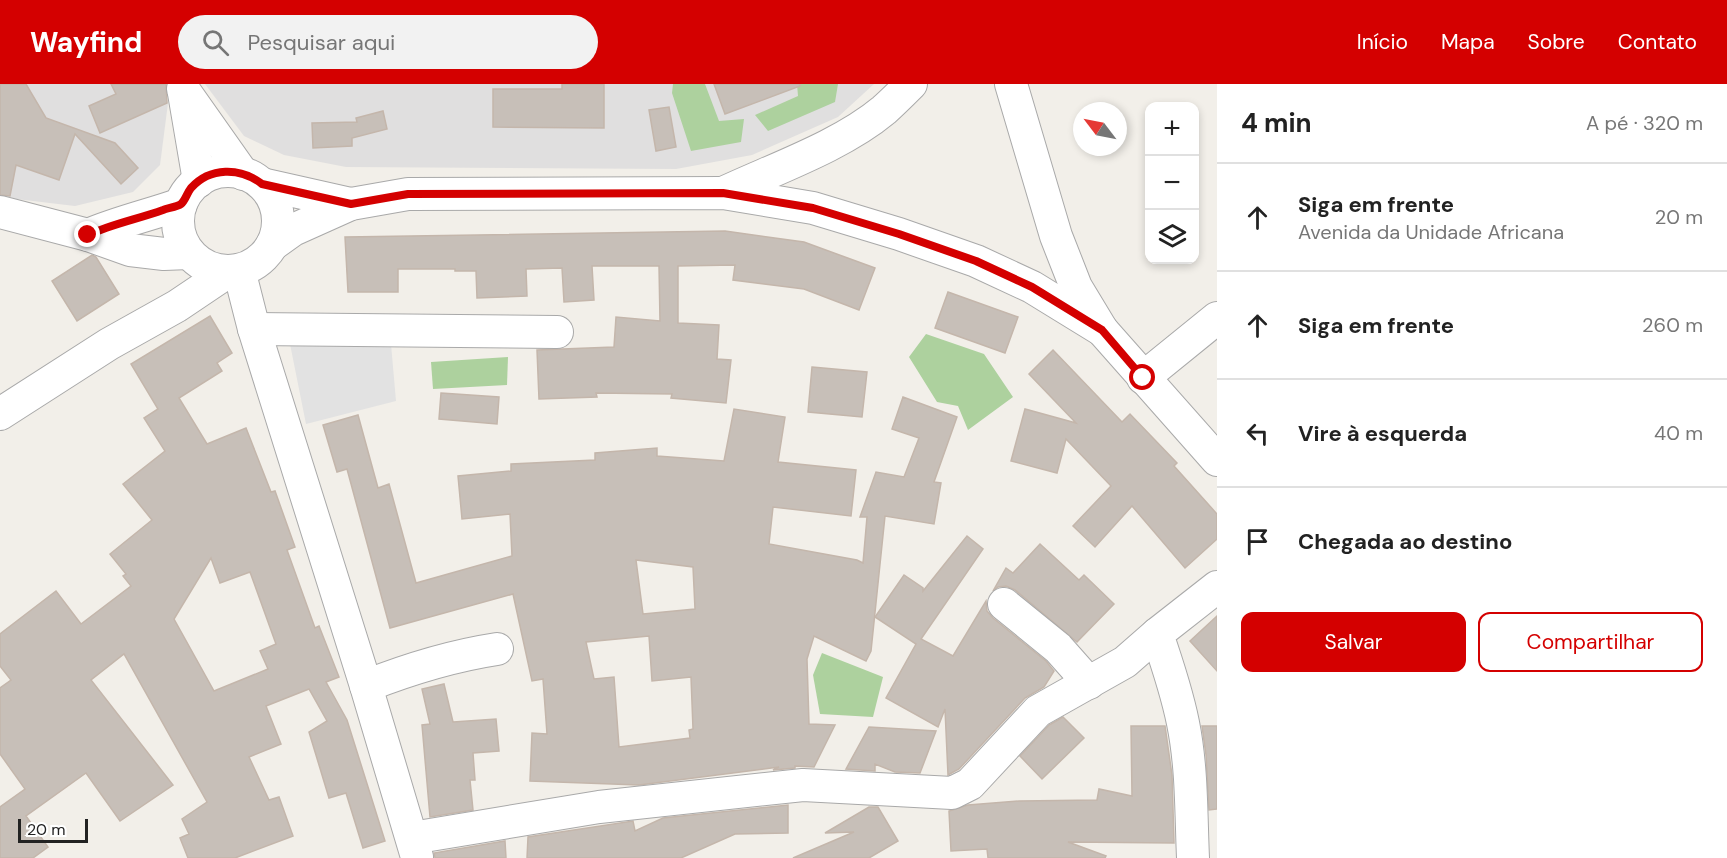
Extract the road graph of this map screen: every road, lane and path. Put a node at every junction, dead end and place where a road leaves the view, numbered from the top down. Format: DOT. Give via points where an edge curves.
graph roads {
  1 [pos="910,84"];
  2 [pos="1011,84"];
  3 [pos="182,86"];
  4 [pos="252,179"];
  5 [pos="190,193"];
  6 [pos="723,193"];
  7 [pos="351,204"];
  8 [pos="0,212"];
  9 [pos="88,235"];
  10 [pos="272,245"];
  11 [pos="192,256"];
  12 [pos="234,271"];
  13 [pos="1217,318"];
  14 [pos="142,325"];
  15 [pos="254,329"];
  16 [pos="1102,330"];
  17 [pos="557,332"];
  18 [pos="1143,378"];
  19 [pos="0,414"];
  20 [pos="1217,460"];
  21 [pos="1217,587"];
  22 [pos="1004,604"];
  23 [pos="1157,634"];
  24 [pos="497,649"];
  25 [pos="1089,683"];
  26 [pos="366,686"];
  27 [pos="415,848"];
  28 [pos="1193,858"];
  1 -- 6 [label="street" via="856,130"];
  2 -- 16 [label="street" via="1056,236 1076,287"];
  3 -- 4 [label="street"];
  3 -- 5 [label="street"];
  4 -- 5 [label="street" via="220,172"];
  4 -- 7 [label="street"];
  4 -- 10 [label="street" via="270,194 276,206 277,233"];
  5 -- 9 [label="street" via="136,219"];
  5 -- 11 [label="street" via="178,224"];
  6 -- 7 [label="street" via="408,194"];
  6 -- 16 [label="street" via="813,208 976,261 1032,287"];
  7 -- 10 [label="street" via="292,230"];
  8 -- 9 [label="street"];
  9 -- 11 [label="street" via="130,250"];
  10 -- 12 [label="street" via="258,261"];
  11 -- 12 [label="street" via="217,271"];
  11 -- 14 [label="street"];
  12 -- 14 [label="street"];
  12 -- 15 [label="street"];
  13 -- 18 [label="street"];
  14 -- 19 [label="street"];
  15 -- 17 [label="street"];
  15 -- 26 [label="street"];
  16 -- 18 [label="street"];
  18 -- 20 [label="street"];
  21 -- 23 [label="street"];
  22 -- 25 [label="street" via="1058,648"];
  23 -- 25 [label="street" via="1125,663"];
  23 -- 28 [label="street" via="1183,725 1191,791"];
  24 -- 26 [label="street" via="439,660"];
  25 -- 27 [label="street" via="1038,711 970,784 952,793 803,785 599,807"];
  26 -- 27 [label="street"];
}
